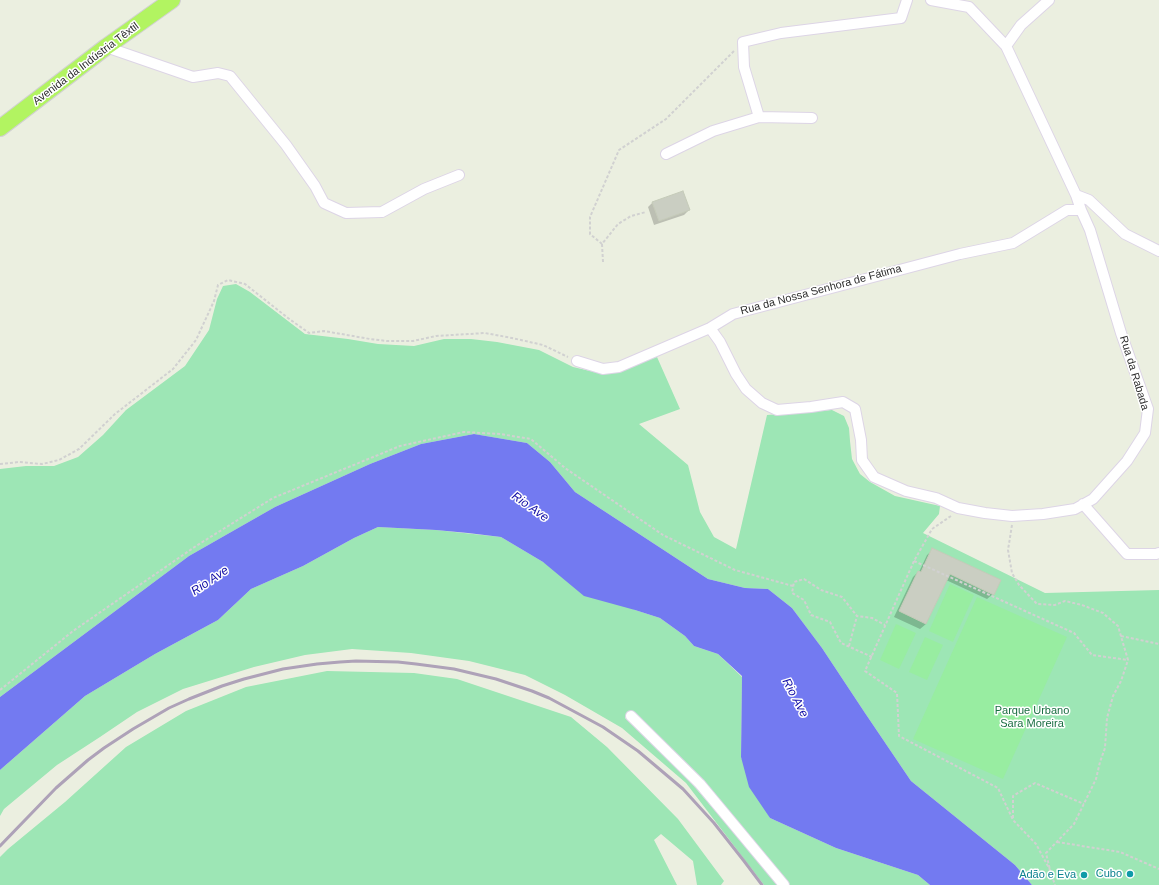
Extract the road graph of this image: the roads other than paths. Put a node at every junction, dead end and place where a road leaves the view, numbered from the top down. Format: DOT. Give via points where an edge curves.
graph roads {
  1 [pos="172,0"];
  2 [pos="907,0"];
  3 [pos="931,0"];
  4 [pos="1049,0"];
  5 [pos="1006,46"];
  6 [pos="106,47"];
  7 [pos="759,117"];
  8 [pos="812,118"];
  9 [pos="0,128"];
  10 [pos="666,154"];
  11 [pos="459,175"];
  12 [pos="1076,195"];
  13 [pos="1081,210"];
  14 [pos="1159,251"];
  15 [pos="710,328"];
  16 [pos="577,361"];
  17 [pos="1083,504"];
  18 [pos="1159,553"];
  19 [pos="631,716"];
  20 [pos="784,885"];
  1 -- 6 [label="main road, Avenida da Indústria Têxtil"];
  2 -- 7 [label="street" via="901,18 781,32 743,42 744,67"];
  3 -- 5 [label="street, Rua da Rabada" via="969,7"];
  4 -- 5 [label="street" via="1021,25"];
  5 -- 12 [label="street, Rua da Rabada"];
  6 -- 9 [label="main road, Avenida da Indústria Têxtil"];
  6 -- 11 [label="street" via="193,77 218,73 230,76 286,145 324,203 346,213 382,212 424,189"];
  7 -- 8 [label="street"];
  7 -- 10 [label="street" via="713,131"];
  12 -- 13 [label="street, Rua da Rabada"];
  12 -- 14 [label="street" via="1089,200 1125,234"];
  13 -- 15 [label="street, Rua da Nossa Senhora de Fátima" via="1068,210 1013,243 960,254 733,314"];
  13 -- 17 [label="street, Rua da Rabada" via="1090,230 1121,333 1148,409 1145,433 1127,460 1093,498"];
  15 -- 16 [label="street, Rua da Nossa Senhora de Fátima" via="619,367 603,369"];
  15 -- 17 [label="street, Rua da Rabada" via="746,389 762,403 777,410 844,402 855,409 862,460 874,477 906,491 985,513 1012,516 1042,514 1075,509"];
  17 -- 18 [label="street" via="1127,554"];
  19 -- 20 [label="street" via="700,784"];
}
